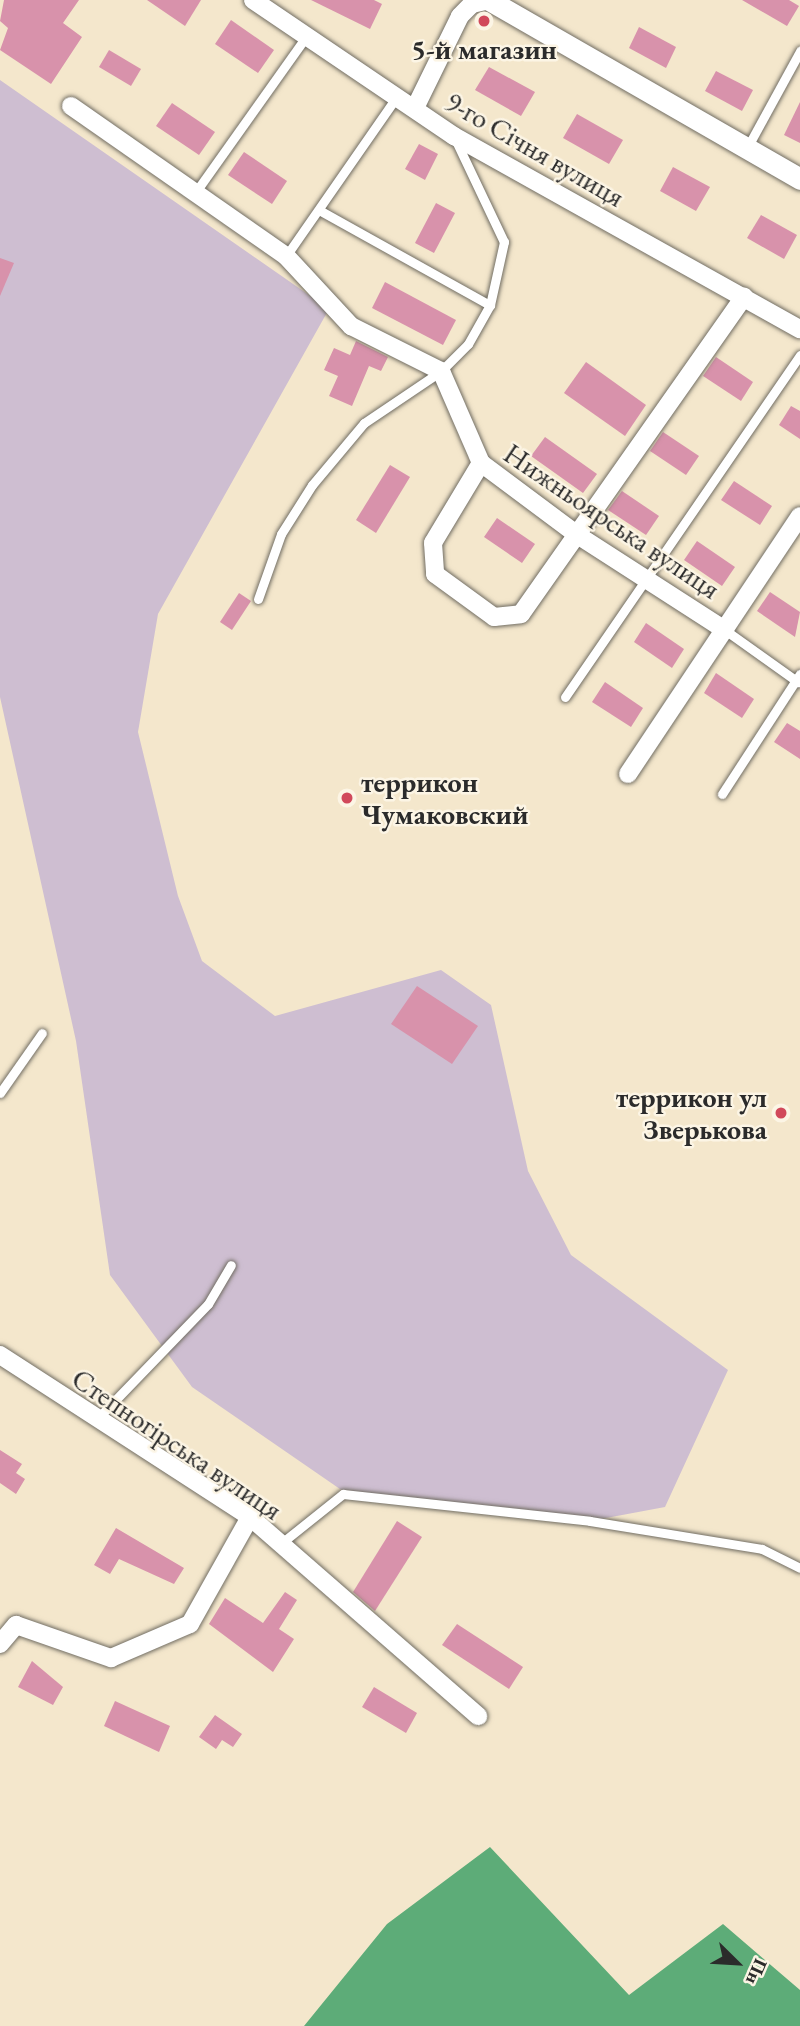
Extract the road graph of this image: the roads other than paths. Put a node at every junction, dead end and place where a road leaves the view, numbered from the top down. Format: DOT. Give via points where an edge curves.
graph roads {
  1 [pos="253,0"];
  2 [pos="489,0"];
  3 [pos="305,38"];
  4 [pos="800,51"];
  5 [pos="397,96"];
  6 [pos="71,106"];
  7 [pos="415,108"];
  8 [pos="453,136"];
  9 [pos="747,148"];
  10 [pos="800,179"];
  11 [pos="195,193"];
  12 [pos="319,210"];
  13 [pos="286,256"];
  14 [pos="744,297"];
  15 [pos="490,305"];
  16 [pos="800,329"];
  17 [pos="800,355"];
  18 [pos="441,372"];
  19 [pos="481,463"];
  20 [pos="800,516"];
  21 [pos="579,536"];
  22 [pos="651,579"];
  23 [pos="258,599"];
  24 [pos="725,630"];
  25 [pos="798,679"];
  26 [pos="565,697"];
  27 [pos="628,774"];
  28 [pos="722,794"];
  29 [pos="42,1033"];
  30 [pos="0,1093"];
  31 [pos="231,1265"];
  32 [pos="0,1354"];
  33 [pos="95,1421"];
  34 [pos="250,1517"];
  35 [pos="279,1546"];
  36 [pos="800,1569"];
  37 [pos="0,1644"];
  38 [pos="478,1716"];
  1 -- 3 [label="street, 9-го Січня вулиця"];
  2 -- 7 [label="street" via="472,4 460,16"];
  2 -- 9 [label="street"];
  3 -- 5 [label="street, 9-го Січня вулиця"];
  3 -- 11 [label="lane"];
  4 -- 9 [label="lane"];
  5 -- 7 [label="street, 9-го Січня вулиця"];
  5 -- 12 [label="lane"];
  6 -- 11 [label="street"];
  7 -- 8 [label="street, 9-го Січня вулиця"];
  8 -- 14 [label="street, 9-го Січня вулиця"];
  8 -- 15 [label="lane" via="504,242"];
  9 -- 10 [label="street"];
  11 -- 13 [label="street"];
  12 -- 13 [label="lane"];
  12 -- 15 [label="lane"];
  13 -- 18 [label="street" via="351,326"];
  14 -- 16 [label="street, 9-го Січня вулиця"];
  14 -- 21 [label="street"];
  15 -- 18 [label="lane" via="468,344"];
  17 -- 22 [label="lane"];
  18 -- 19 [label="street, Нижньоярська вулиця"];
  18 -- 23 [label="lane" via="364,423 312,485 281,534"];
  19 -- 21 [label="street, Нижньоярська вулиця"];
  19 -- 21 [label="street" via="433,543 435,574 494,617 521,614"];
  20 -- 24 [label="street"];
  21 -- 22 [label="street, Нижньоярська вулиця"];
  22 -- 24 [label="street, Нижньоярська вулиця"];
  22 -- 26 [label="lane"];
  24 -- 25 [label="lane"];
  24 -- 27 [label="street"];
  25 -- 28 [label="lane"];
  29 -- 30 [label="lane"];
  31 -- 33 [label="lane" via="208,1304"];
  32 -- 33 [label="street, Степногірська вулиця"];
  33 -- 34 [label="street, Степногірська вулиця"];
  34 -- 35 [label="street, Степногірська вулиця"];
  34 -- 37 [label="street" via="190,1624 111,1658 16,1625"];
  35 -- 36 [label="lane" via="343,1494 590,1521 762,1549"];
  35 -- 38 [label="street, Степногірська вулиця" via="406,1659 423,1662"];
}
